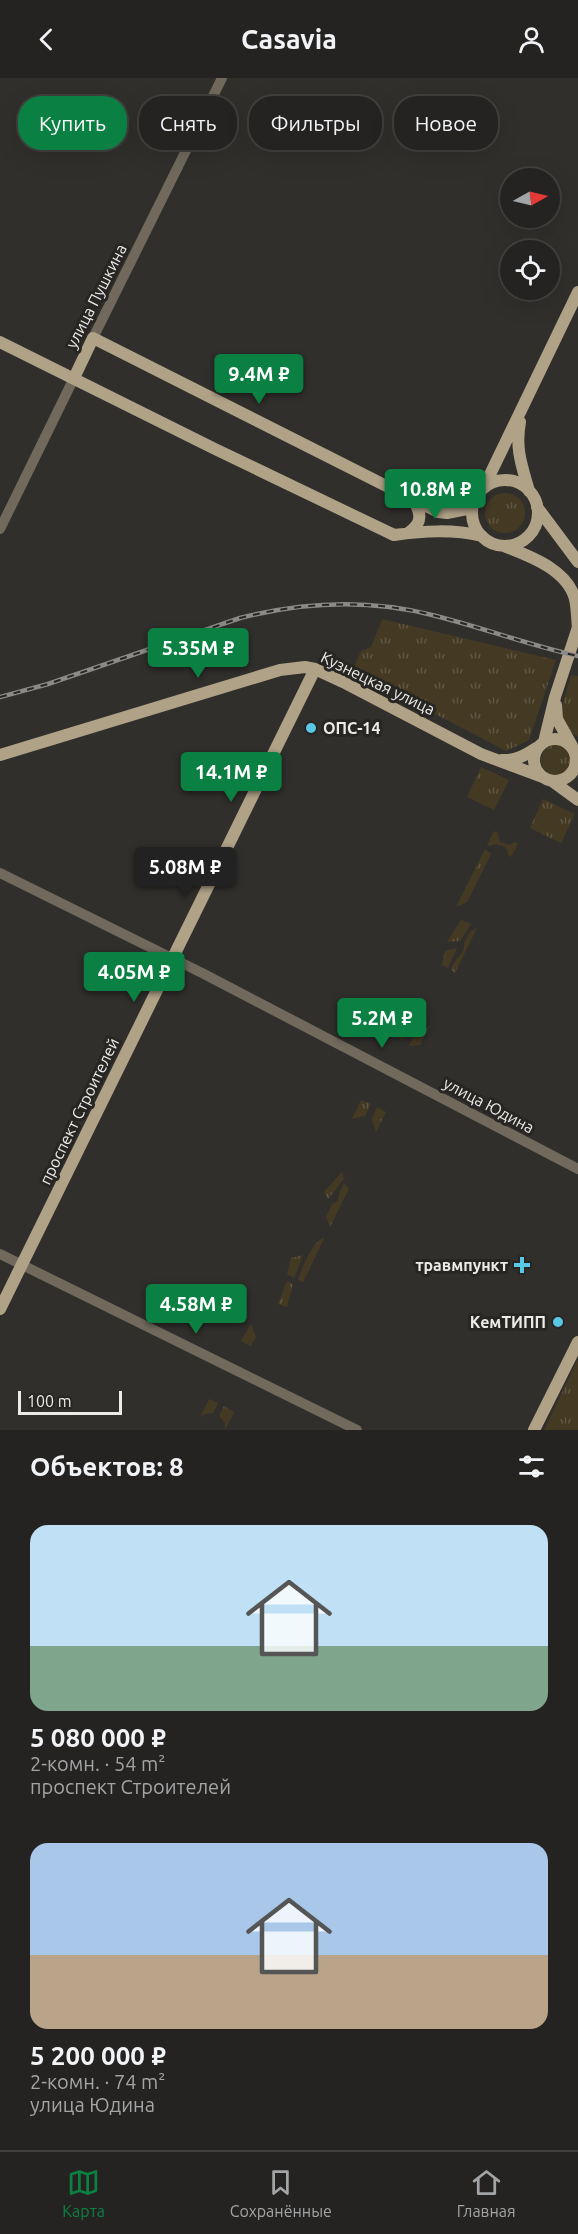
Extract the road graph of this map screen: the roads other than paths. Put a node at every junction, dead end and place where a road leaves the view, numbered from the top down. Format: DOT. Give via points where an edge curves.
graph roads {
  1 [pos="222,78"];
  2 [pos="578,292"];
  3 [pos="93,338"];
  4 [pos="0,342"];
  5 [pos="74,378"];
  6 [pos="523,403"];
  7 [pos="484,487"];
  8 [pos="530,491"];
  9 [pos="411,497"];
  10 [pos="537,507"];
  11 [pos="472,508"];
  12 [pos="0,529"];
  13 [pos="401,534"];
  14 [pos="482,536"];
  15 [pos="503,546"];
  16 [pos="578,562"];
  17 [pos="578,627"];
  18 [pos="315,669"];
  19 [pos="555,697"];
  20 [pos="542,744"];
  21 [pos="573,747"];
  22 [pos="0,755"];
  23 [pos="495,760"];
  24 [pos="577,769"];
  25 [pos="548,780"];
  26 [pos="578,800"];
  27 [pos="0,873"];
  28 [pos="172,958"];
  29 [pos="578,1169"];
  30 [pos="0,1254"];
  31 [pos="22,1264"];
  32 [pos="0,1309"];
  33 [pos="578,1342"];
  34 [pos="357,1430"];
  35 [pos="534,1430"];
  1 -- 3 [label="street, улица Пушкина"];
  2 -- 6 [label="main road"];
  3 -- 5 [label="main road, улица Пушкина"];
  3 -- 9 [label="main road"];
  4 -- 5 [label="main road"];
  5 -- 12 [label="street, улица Пушкина"];
  5 -- 13 [label="main road" via="215,449"];
  6 -- 7 [label="main road"];
  6 -- 8 [label="main road" via="518,452"];
  7 -- 8 [label="main road" via="493,482 513,481"];
  7 -- 11 [label="main road"];
  8 -- 10 [label="main road"];
  9 -- 11 [label="main road" via="438,512"];
  9 -- 13 [label="main road" via="421,514 419,522 414,529"];
  10 -- 15 [label="main road" via="529,535"];
  10 -- 16 [label="main road"];
  11 -- 14 [label="main road"];
  13 -- 14 [label="main road" via="460,531"];
  14 -- 15 [label="main road"];
  15 -- 17 [label="main road" via="532,557 564,581 574,597"];
  17 -- 19 [label="main road"];
  18 -- 22 [label="main road, Кузнецкая улица" via="280,670"];
  18 -- 23 [label="main road, Кузнецкая улица"];
  18 -- 28 [label="main road, проспект Строителей"];
  19 -- 20 [label="main road"];
  19 -- 21 [label="main road" via="557,719"];
  20 -- 21 [label="main road" via="556,739"];
  20 -- 23 [label="main road" via="523,757"];
  20 -- 25 [label="main road" via="536,750 534,763"];
  21 -- 24 [label="main road"];
  23 -- 25 [label="main road, Кузнецкая улица"];
  24 -- 25 [label="main road" via="564,779"];
  25 -- 26 [label="main road, Кузнецкая улица"];
  27 -- 28 [label="street, улица Юдина"];
  28 -- 29 [label="street, улица Юдина"];
  28 -- 31 [label="main road, проспект Строителей"];
  30 -- 31 [label="street"];
  31 -- 32 [label="main road, проспект Строителей"];
  31 -- 34 [label="street"];
  33 -- 35 [label="main road"];
}
